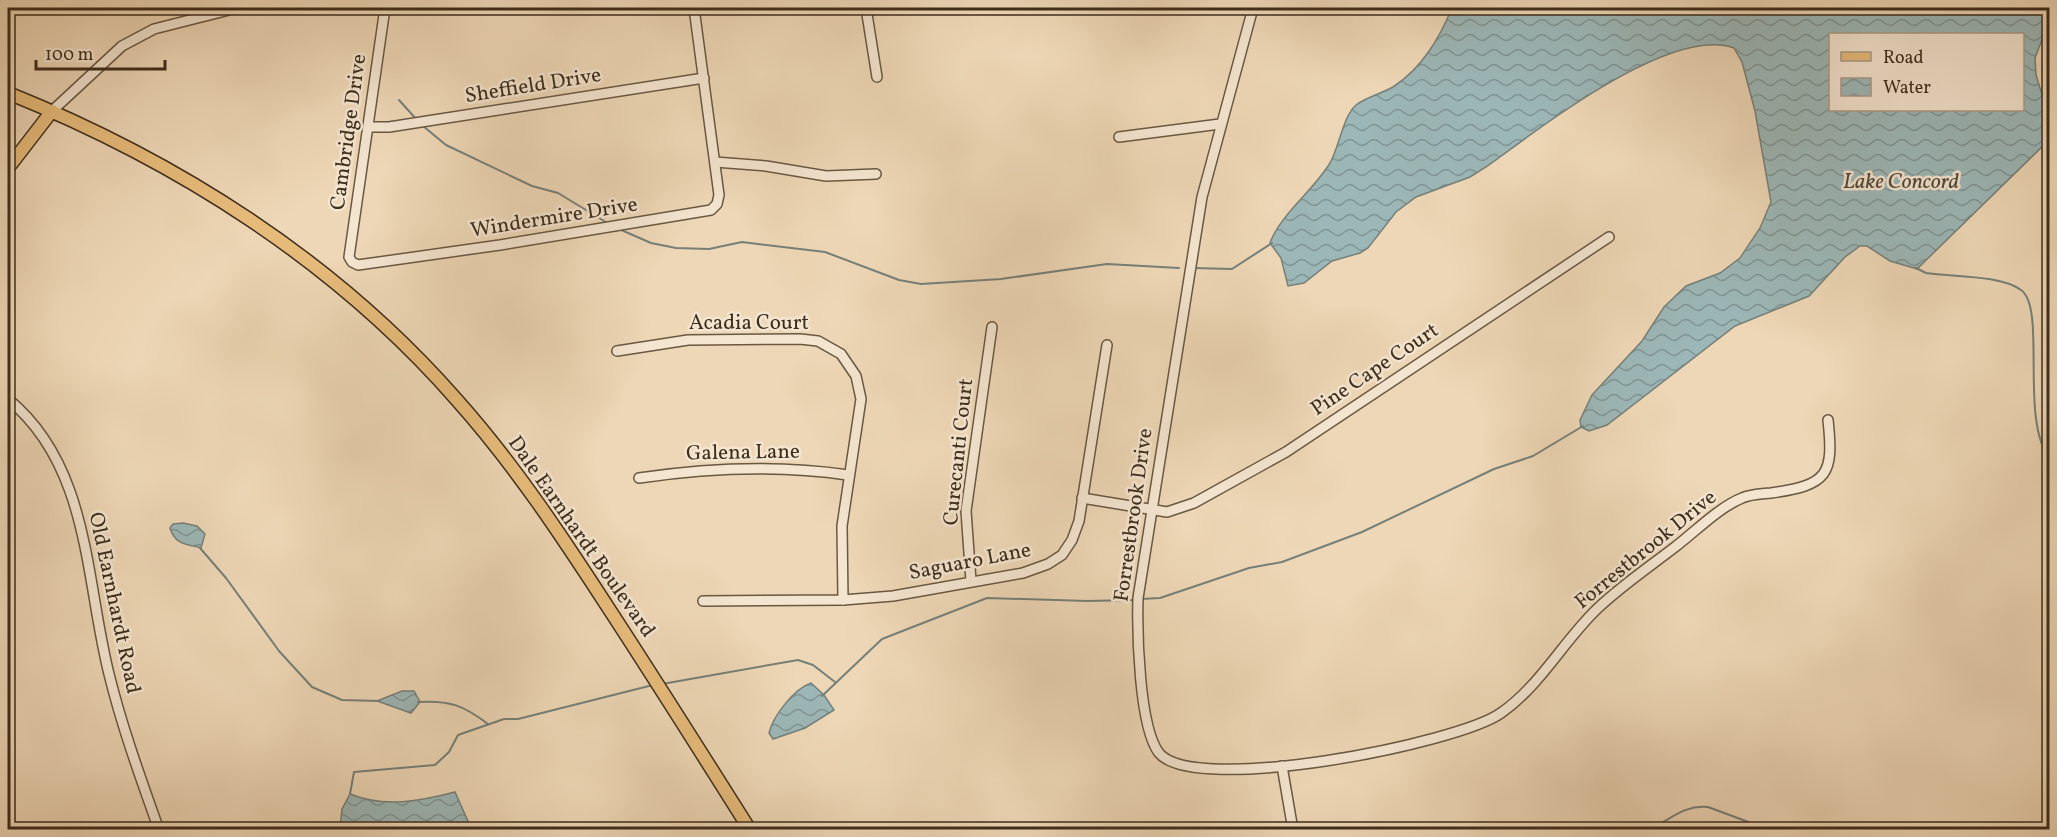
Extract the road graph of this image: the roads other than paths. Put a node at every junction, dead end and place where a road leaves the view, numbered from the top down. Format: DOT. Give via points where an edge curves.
graph roads {
  1 [pos="237,8"];
  2 [pos="385,8"];
  3 [pos="694,8"];
  4 [pos="866,8"];
  5 [pos="1252,8"];
  6 [pos="877,77"];
  7 [pos="704,78"];
  8 [pos="8,93"];
  9 [pos="52,111"];
  10 [pos="1220,124"];
  11 [pos="368,127"];
  12 [pos="1119,136"];
  13 [pos="715,162"];
  14 [pos="8,168"];
  15 [pos="876,174"];
  16 [pos="1609,237"];
  17 [pos="352,262"];
  18 [pos="992,327"];
  19 [pos="1107,345"];
  20 [pos="617,351"];
  21 [pos="8,399"];
  22 [pos="1828,420"];
  23 [pos="848,475"];
  24 [pos="639,478"];
  25 [pos="1082,498"];
  26 [pos="1151,510"];
  27 [pos="970,581"];
  28 [pos="843,600"];
  29 [pos="703,601"];
  30 [pos="1282,766"];
  31 [pos="159,830"];
  32 [pos="750,830"];
  33 [pos="1293,830"];
  1 -- 9 [label="street" via="164,25 122,46"];
  2 -- 11 [label="street, Cambridge Drive"];
  3 -- 7 [label="street"];
  4 -- 6 [label="street"];
  5 -- 10 [label="street, Forrestbrook Drive"];
  7 -- 11 [label="street, Sheffield Drive" via="389,127"];
  7 -- 13 [label="street"];
  8 -- 9 [label="main road, Dale Earnhardt Boulevard"];
  9 -- 14 [label="main road"];
  9 -- 32 [label="main road, Dale Earnhardt Boulevard" via="130,147 217,198 340,287 403,343 456,398 554,524"];
  10 -- 12 [label="street"];
  10 -- 26 [label="street, Forrestbrook Drive" via="1191,256"];
  11 -- 17 [label="street, Cambridge Drive" via="349,256"];
  13 -- 15 [label="street" via="826,176"];
  13 -- 17 [label="street, Windermire Drive" via="717,204 703,212 366,265"];
  16 -- 26 [label="street, Pine Cape Court" via="1253,472 1179,509"];
  18 -- 27 [label="street, Curecanti Court" via="966,511"];
  19 -- 25 [label="street, Saguaro Lane"];
  20 -- 23 [label="street, Acadia Court" via="688,340 818,341 841,354 856,376 861,399"];
  21 -- 31 [label="street, Old Earnhardt Road" via="46,439 65,472 109,676"];
  22 -- 30 [label="street, Forrestbrook Drive" via="1831,459 1825,473 1803,488 1747,496 1723,509 1598,608 1512,704 1491,720 1393,750"];
  23 -- 24 [label="street, Galena Lane" via="817,470 687,471"];
  23 -- 28 [label="street, Acadia Court" via="842,526"];
  25 -- 26 [label="street, Pine Cape Court"];
  25 -- 27 [label="street, Saguaro Lane" via="1072,540 1062,555 1023,573"];
  26 -- 30 [label="street, Forrestbrook Drive" via="1138,621 1146,716 1155,746 1164,758 1178,765"];
  27 -- 28 [label="street, Saguaro Lane" via="893,596"];
  28 -- 29 [label="street, Saguaro Lane"];
  30 -- 33 [label="street"];
}
